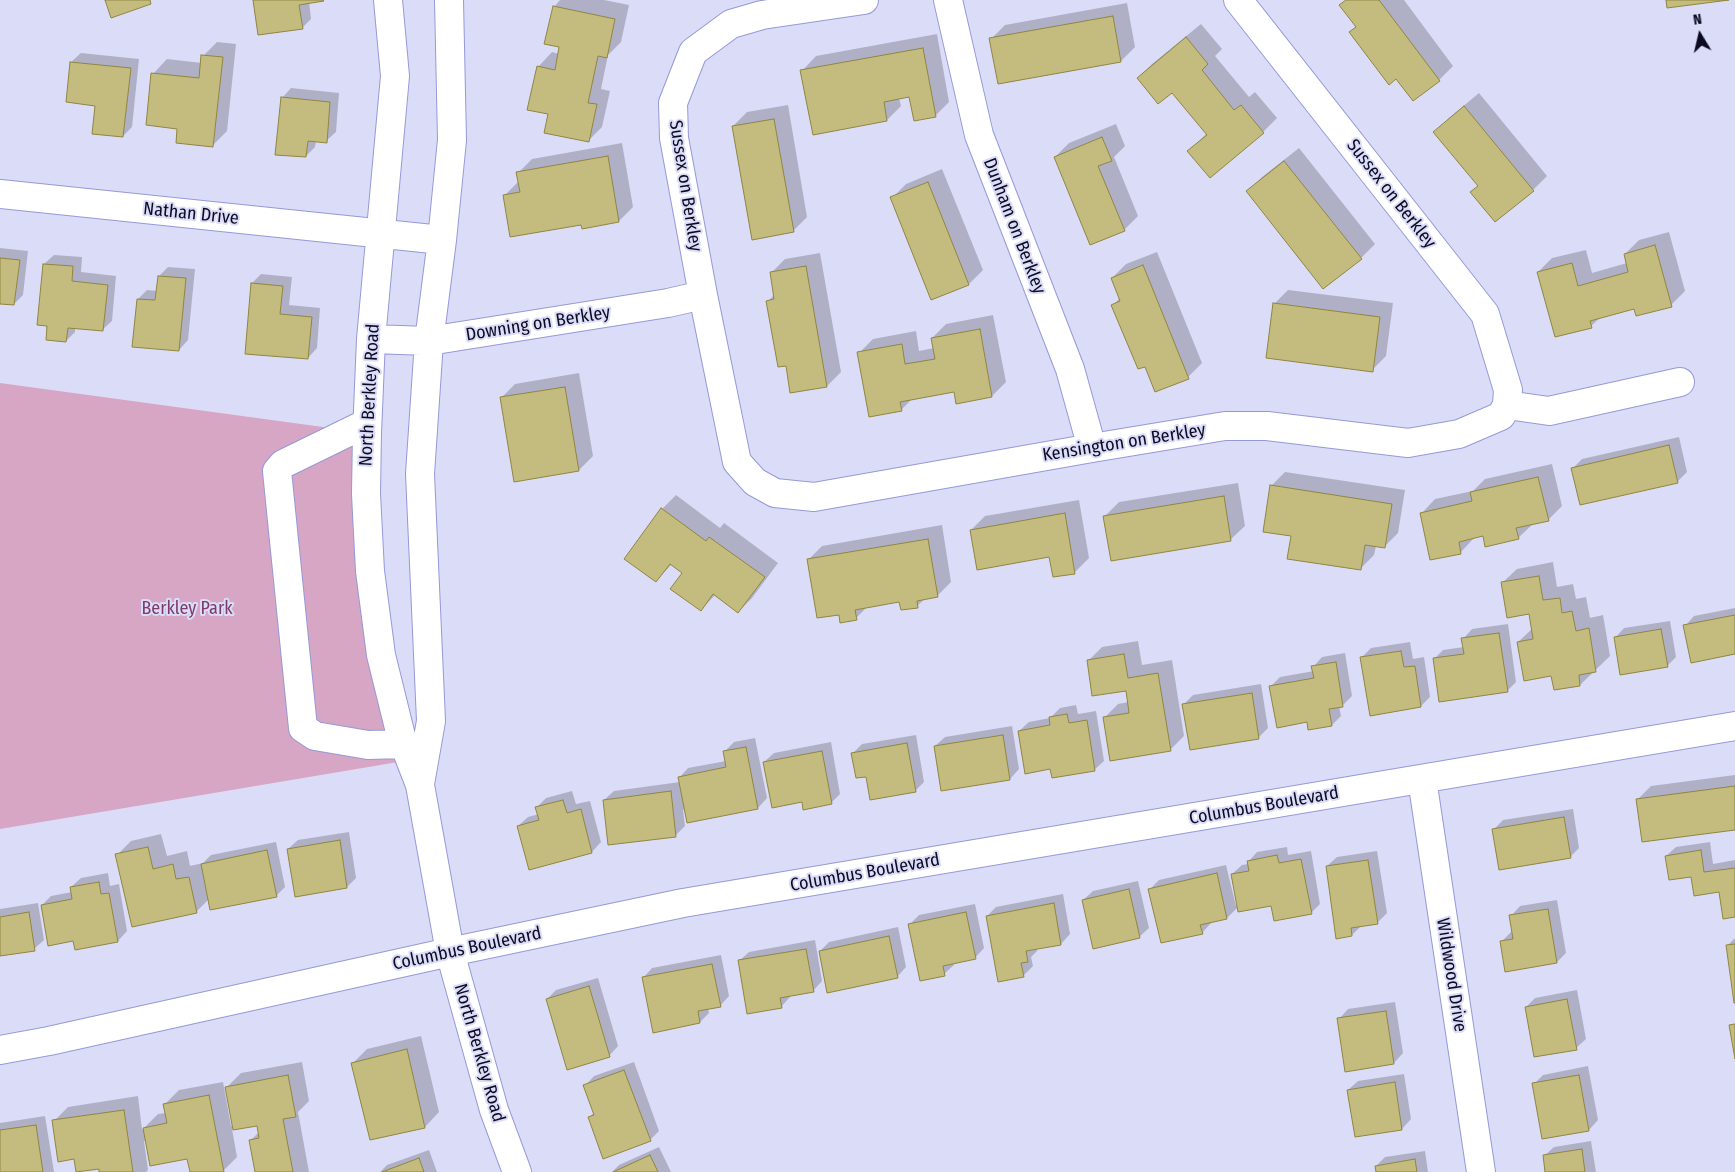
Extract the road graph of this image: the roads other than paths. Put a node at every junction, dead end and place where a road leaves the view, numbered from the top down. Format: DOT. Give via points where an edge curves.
graph roads {
  1 [pos="388,0"];
  2 [pos="449,0"];
  3 [pos="864,0"];
  4 [pos="948,0"];
  5 [pos="1238,0"];
  6 [pos="0,194"];
  7 [pos="382,233"];
  8 [pos="442,240"];
  9 [pos="703,295"];
  10 [pos="371,339"];
  11 [pos="429,341"];
  12 [pos="1680,382"];
  13 [pos="1507,405"];
  14 [pos="367,423"];
  15 [pos="1092,448"];
  16 [pos="1735,726"];
  17 [pos="404,744"];
  18 [pos="1422,779"];
  19 [pos="420,785"];
  20 [pos="450,952"];
  21 [pos="0,1050"];
  22 [pos="517,1172"];
  23 [pos="1481,1172"];
  1 -- 7 [label="street, North Berkley Road" via="395,76"];
  2 -- 8 [label="street, North Berkley Road" via="452,140"];
  3 -- 9 [label="street, Sussex on Berkley" via="762,15 732,24 693,52 673,103 674,138"];
  4 -- 15 [label="street, Dunham on Berkley" via="979,135 1070,369"];
  5 -- 13 [label="street, Sussex on Berkley" via="1485,314 1508,390"];
  6 -- 7 [label="street, Nathan Drive"];
  7 -- 8 [label="street, Nathan Drive"];
  7 -- 10 [label="street, North Berkley Road"];
  8 -- 11 [label="street, North Berkley Road"];
  9 -- 11 [label="street, Downing on Berkley"];
  9 -- 15 [label="street, Kensington on Berkley" via="737,462 755,482 775,493 814,497"];
  10 -- 11 [label="street, Downing on Berkley"];
  10 -- 14 [label="street, North Berkley Road"];
  11 -- 19 [label="street, North Berkley Road" via="420,474 431,721"];
  12 -- 13 [label="street" via="1549,411"];
  13 -- 15 [label="street, Kensington on Berkley" via="1501,416 1459,434 1408,443 1267,426 1225,426"];
  14 -- 17 [label="street, North Berkley Road" via="370,571 381,656"];
  14 -- 17 [label="street" via="277,470 303,728 315,736 368,745"];
  16 -- 18 [label="street, Columbus Boulevard"];
  17 -- 19 [label="street, North Berkley Road"];
  18 -- 20 [label="street, Columbus Boulevard" via="683,903"];
  18 -- 23 [label="street, Wildwood Drive"];
  19 -- 20 [label="street, North Berkley Road"];
  20 -- 21 [label="street, Columbus Boulevard"];
  20 -- 22 [label="street, North Berkley Road" via="494,1110"];
}
